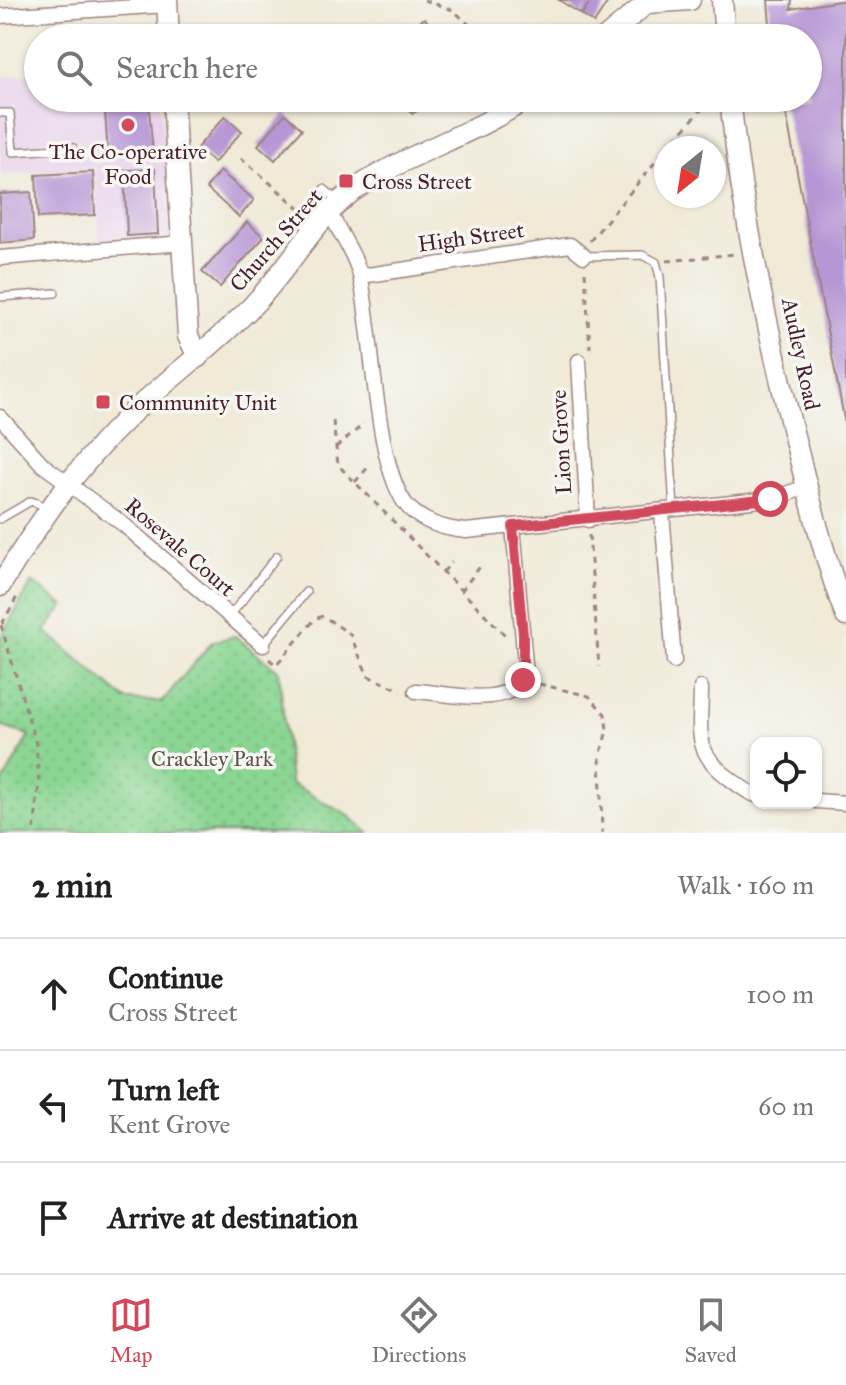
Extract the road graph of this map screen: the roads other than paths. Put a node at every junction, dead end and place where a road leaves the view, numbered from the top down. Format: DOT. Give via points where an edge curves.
graph roads {
  1 [pos="690,0"];
  2 [pos="722,0"];
  3 [pos="167,2"];
  4 [pos="95,5"];
  5 [pos="0,16"];
  6 [pos="168,24"];
  7 [pos="622,24"];
  8 [pos="724,24"];
  9 [pos="174,112"];
  10 [pos="508,112"];
  11 [pos="732,112"];
  12 [pos="0,113"];
  13 [pos="73,148"];
  14 [pos="331,201"];
  15 [pos="183,243"];
  16 [pos="584,256"];
  17 [pos="0,258"];
  18 [pos="361,276"];
  19 [pos="55,293"];
  20 [pos="0,297"];
  21 [pos="198,357"];
  22 [pos="579,361"];
  23 [pos="0,417"];
  24 [pos="68,484"];
  25 [pos="807,487"];
  26 [pos="48,508"];
  27 [pos="668,511"];
  28 [pos="0,519"];
  29 [pos="588,520"];
  30 [pos="513,526"];
  31 [pos="277,556"];
  32 [pos="0,586"];
  33 [pos="841,588"];
  34 [pos="306,592"];
  35 [pos="846,616"];
  36 [pos="229,618"];
  37 [pos="263,645"];
  38 [pos="674,661"];
  39 [pos="701,688"];
  40 [pos="416,691"];
  41 [pos="750,791"];
  42 [pos="822,801"];
  43 [pos="846,803"];
  1 -- 7 [label="street" via="647,3"];
  2 -- 8 [label="street"];
  3 -- 4 [label="street"];
  3 -- 6 [label="street"];
  4 -- 5 [label="street"];
  9 -- 15 [label="street"];
  10 -- 14 [label="street, Church Street"];
  11 -- 25 [label="street, Audley Road" via="776,364"];
  12 -- 13 [label="lane" via="10,113 13,152"];
  14 -- 18 [label="street"];
  14 -- 21 [label="street, Church Street" via="306,221 256,303"];
  15 -- 17 [label="street"];
  15 -- 21 [label="street" via="188,336"];
  16 -- 18 [label="street, High Street" via="570,245"];
  16 -- 27 [label="lane" via="642,255 656,262"];
  18 -- 30 [label="street" via="395,486 420,517 449,529"];
  19 -- 20 [label="lane"];
  21 -- 24 [label="street, Church Street" via="127,418"];
  22 -- 29 [label="street, Lion Grove"];
  23 -- 24 [label="street, Rosevale Court" via="43,465"];
  24 -- 26 [label="street, Church Street"];
  24 -- 36 [label="street, Rosevale Court" via="173,565"];
  25 -- 27 [label="street" via="770,499"];
  25 -- 33 [label="street, Audley Road"];
  26 -- 28 [label="lane" via="31,501"];
  26 -- 32 [label="street, Church Street"];
  27 -- 29 [label="street"];
  27 -- 38 [label="street"];
  29 -- 30 [label="street"];
  30 -- 40 [label="street" via="523,680 503,696"];
  31 -- 36 [label="lane"];
  33 -- 35 [label="street, Audley Road"];
  34 -- 37 [label="lane"];
  36 -- 37 [label="street, Rosevale Court"];
  39 -- 41 [label="street" via="705,756"];
  42 -- 43 [label="street"];
}
